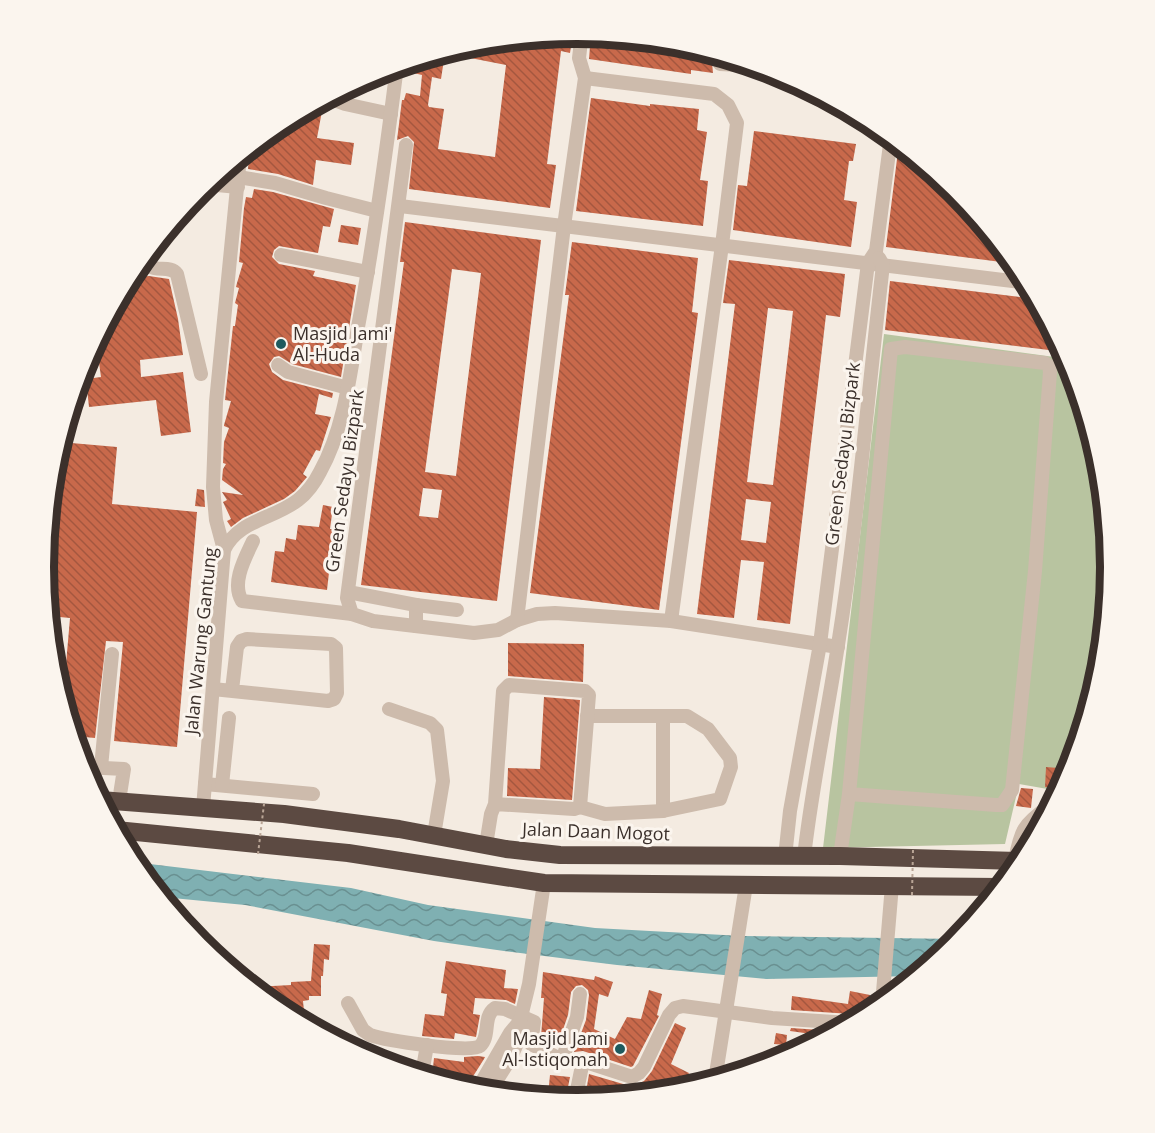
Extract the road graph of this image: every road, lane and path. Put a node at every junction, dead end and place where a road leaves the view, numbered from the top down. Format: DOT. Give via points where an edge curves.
graph roads {
  1 [pos="581,44"];
  2 [pos="396,76"];
  3 [pos="585,78"];
  4 [pos="338,101"];
  5 [pos="391,114"];
  6 [pos="406,145"];
  7 [pos="890,147"];
  8 [pos="239,168"];
  9 [pos="238,182"];
  10 [pos="223,183"];
  11 [pos="400,206"];
  12 [pos="377,211"];
  13 [pos="564,226"];
  14 [pos="722,245"];
  15 [pos="876,251"];
  16 [pos="281,255"];
  17 [pos="868,263"];
  18 [pos="883,265"];
  19 [pos="150,266"];
  20 [pos="368,272"];
  21 [pos="1013,278"];
  22 [pos="278,365"];
  23 [pos="201,374"];
  24 [pos="348,388"];
  25 [pos="253,541"];
  26 [pos="224,550"];
  27 [pos="348,592"];
  28 [pos="416,605"];
  29 [pos="457,610"];
  30 [pos="352,614"];
  31 [pos="517,620"];
  32 [pos="672,621"];
  33 [pos="416,626"];
  34 [pos="820,644"];
  35 [pos="838,647"];
  36 [pos="111,654"];
  37 [pos="213,689"];
  38 [pos="232,690"];
  39 [pos="390,710"];
  40 [pos="663,716"];
  41 [pos="587,717"];
  42 [pos="229,718"];
  43 [pos="94,767"];
  44 [pos="101,767"];
  45 [pos="206,784"];
  46 [pos="222,785"];
  47 [pos="313,794"];
  48 [pos="849,794"];
  49 [pos="109,800"];
  50 [pos="119,801"];
  51 [pos="264,804"];
  52 [pos="495,804"];
  53 [pos="580,807"];
  54 [pos="203,808"];
  55 [pos="663,811"];
  56 [pos="1033,823"];
  57 [pos="399,830"];
  58 [pos="127,831"];
  59 [pos="434,835"];
  60 [pos="459,840"];
  61 [pos="1021,842"];
  62 [pos="486,845"];
  63 [pos="913,850"];
  64 [pos="258,854"];
  65 [pos="804,856"];
  66 [pos="840,856"];
  67 [pos="785,857"];
  68 [pos="395,860"];
  69 [pos="1010,860"];
  70 [pos="454,869"];
  71 [pos="544,883"];
  72 [pos="892,885"];
  73 [pos="991,887"];
  74 [pos="744,893"];
  75 [pos="912,895"];
  76 [pos="883,990"];
  77 [pos="580,994"];
  78 [pos="348,1003"];
  79 [pos="722,1007"];
  80 [pos="521,1018"];
  81 [pos="834,1022"];
  82 [pos="427,1045"];
  83 [pos="562,1060"];
  84 [pos="583,1061"];
  85 [pos="423,1066"];
  86 [pos="716,1071"];
  87 [pos="483,1080"];
  88 [pos="495,1083"];
  89 [pos="577,1090"];
  1 -- 3 [label="street" via="579,58"];
  2 -- 5 [label="street, Jalan Warung Gantung"];
  3 -- 13 [label="street"];
  3 -- 14 [label="street" via="714,94 728,105 737,123"];
  4 -- 5 [label="street"];
  5 -- 12 [label="street, Jalan Warung Gantung"];
  6 -- 11 [label="street, Green Sedayu Bizpark"];
  7 -- 15 [label="street, Green Sedayu Bizpark"];
  8 -- 9 [label="street"];
  9 -- 10 [label="street"];
  9 -- 12 [label="street" via="275,183"];
  9 -- 26 [label="street" via="216,402 213,487"];
  11 -- 13 [label="street"];
  11 -- 27 [label="street, Green Sedayu Bizpark"];
  12 -- 20 [label="street, Jalan Warung Gantung"];
  13 -- 14 [label="street"];
  13 -- 31 [label="street"];
  14 -- 17 [label="street"];
  14 -- 32 [label="street"];
  15 -- 17 [label="street, Green Sedayu Bizpark"];
  15 -- 18 [label="street"];
  16 -- 20 [label="street"];
  17 -- 18 [label="street"];
  17 -- 34 [label="street, Green Sedayu Bizpark"];
  18 -- 21 [label="street"];
  18 -- 35 [label="street, Green Sedayu Bizpark"];
  19 -- 23 [label="street" via="177,274"];
  20 -- 24 [label="street, Jalan Warung Gantung"];
  22 -- 24 [label="street" via="288,372"];
  24 -- 26 [label="street, Jalan Warung Gantung" via="331,450 319,475 299,499 244,527"];
  25 -- 30 [label="street" via="238,582 242,601"];
  26 -- 37 [label="street, Jalan Warung Gantung"];
  27 -- 28 [label="street"];
  27 -- 30 [label="street, Green Sedayu Bizpark"];
  28 -- 29 [label="street"];
  28 -- 33 [label="street"];
  30 -- 33 [label="street" via="373,621"];
  31 -- 32 [label="street" via="555,613"];
  31 -- 33 [label="street" via="498,630 474,633"];
  32 -- 34 [label="street"];
  34 -- 35 [label="street"];
  34 -- 67 [label="street, Green Sedayu Bizpark"];
  35 -- 65 [label="street, Green Sedayu Bizpark"];
  36 -- 44 [label="street"];
  37 -- 38 [label="street"];
  37 -- 45 [label="street, Jalan Warung Gantung"];
  38 -- 38 [label="street" via="241,641 331,644 336,648 334,699"];
  39 -- 59 [label="street" via="430,723 437,730 443,781"];
  40 -- 41 [label="street"];
  40 -- 55 [label="street"];
  40 -- 55 [label="street" via="687,716 708,729 730,758 731,767 720,799"];
  41 -- 52 [label="street" via="589,695 585,691 509,685 503,691"];
  41 -- 53 [label="street"];
  42 -- 46 [label="street"];
  43 -- 44 [label="street"];
  44 -- 50 [label="street" via="124,769"];
  45 -- 46 [label="street"];
  45 -- 54 [label="street, Jalan Warung Gantung"];
  46 -- 47 [label="street"];
  48 -- 48 [label="street" via="1002,805 1012,790 1035,571 1050,372 1045,363 905,347 891,350"];
  48 -- 66 [label="street"];
  49 -- 50 [label="highway, Jalan Daan Mogot"];
  50 -- 54 [label="highway, Jalan Daan Mogot"];
  51 -- 64 [label="path, bridge"];
  52 -- 53 [label="street"];
  52 -- 62 [label="street"];
  53 -- 55 [label="street" via="604,814"];
  54 -- 57 [label="highway, Jalan Daan Mogot" via="284,814"];
  56 -- 61 [label="street" via="1023,828"];
  57 -- 59 [label="highway, Jalan Daan Mogot"];
  57 -- 68 [label="highway" via="409,846"];
  58 -- 68 [label="highway"];
  59 -- 60 [label="highway, Jalan Daan Mogot"];
  60 -- 62 [label="highway, Jalan Daan Mogot"];
  60 -- 70 [label="highway" via="444,852 444,860"];
  62 -- 67 [label="highway, Jalan Daan Mogot" via="587,856"];
  63 -- 75 [label="path, bridge"];
  65 -- 66 [label="highway, Jalan Daan Mogot"];
  65 -- 67 [label="highway, Jalan Daan Mogot"];
  66 -- 69 [label="highway, Jalan Daan Mogot"];
  68 -- 70 [label="highway"];
  70 -- 71 [label="highway"];
  71 -- 74 [label="highway"];
  71 -- 80 [label="street"];
  72 -- 73 [label="highway"];
  72 -- 74 [label="highway"];
  72 -- 76 [label="street"];
  74 -- 79 [label="street"];
  77 -- 83 [label="street" via="577,1017"];
  78 -- 82 [label="street" via="370,1035"];
  79 -- 81 [label="street" via="772,1018"];
  79 -- 84 [label="street" via="675,1008 639,1073 632,1077"];
  79 -- 86 [label="street"];
  80 -- 82 [label="street" via="495,1008 490,1011 485,1040 479,1047"];
  80 -- 83 [label="street" via="534,1022 531,1044"];
  80 -- 87 [label="street"];
  80 -- 88 [label="street" via="520,1037"];
  82 -- 85 [label="street"];
  83 -- 84 [label="street"];
  84 -- 89 [label="street"];
}
